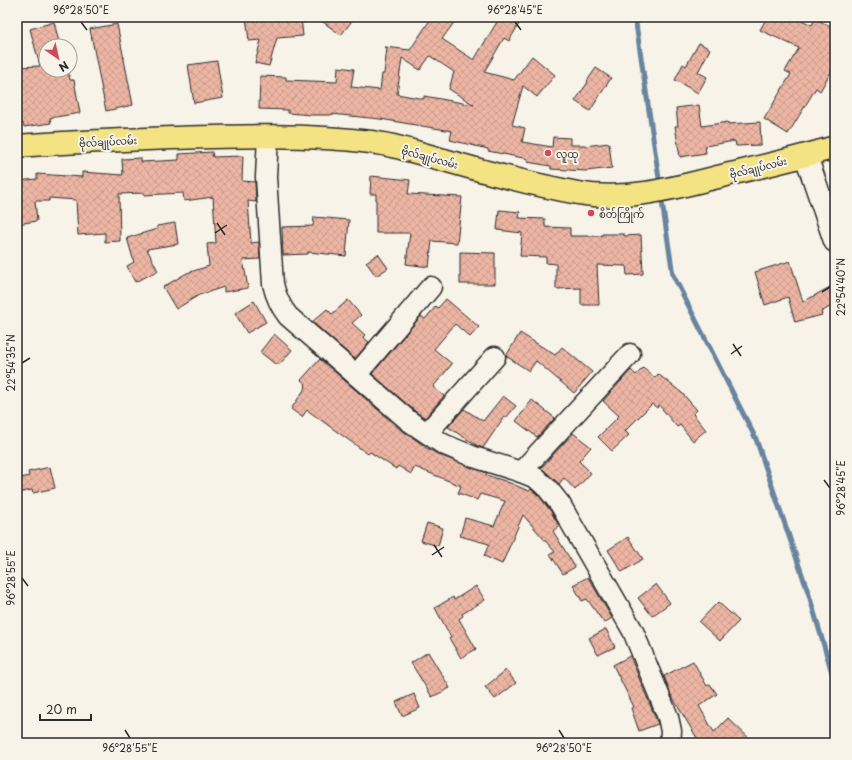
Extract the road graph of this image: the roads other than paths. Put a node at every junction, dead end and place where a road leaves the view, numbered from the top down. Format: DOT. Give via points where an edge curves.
graph roads {
  1 [pos="268,136"];
  2 [pos="17,146"];
  3 [pos="835,147"];
  4 [pos="806,156"];
  5 [pos="835,241"];
  6 [pos="431,287"];
  7 [pos="630,354"];
  8 [pos="495,356"];
  9 [pos="356,375"];
  10 [pos="427,433"];
  11 [pos="521,472"];
  12 [pos="670,743"];
  1 -- 2 [label="main road, ဗိုလ်‌ချုပ်‌လမ်း" via="112,140"];
  1 -- 4 [label="main road, ဗိုလ်‌ချုပ်‌လမ်း" via="374,143 520,182 580,194 615,196 648,193"];
  1 -- 9 [label="street" via="266,177 276,297 288,316"];
  3 -- 4 [label="main road, ဗိုလ်‌ချုပ်‌လမ်း"];
  4 -- 5 [label="street"];
  6 -- 9 [label="street"];
  7 -- 11 [label="street"];
  8 -- 10 [label="street"];
  9 -- 10 [label="street" via="409,421"];
  10 -- 11 [label="street" via="443,444 474,457"];
  11 -- 12 [label="street" via="536,478 560,504 634,631 668,717"];
}
